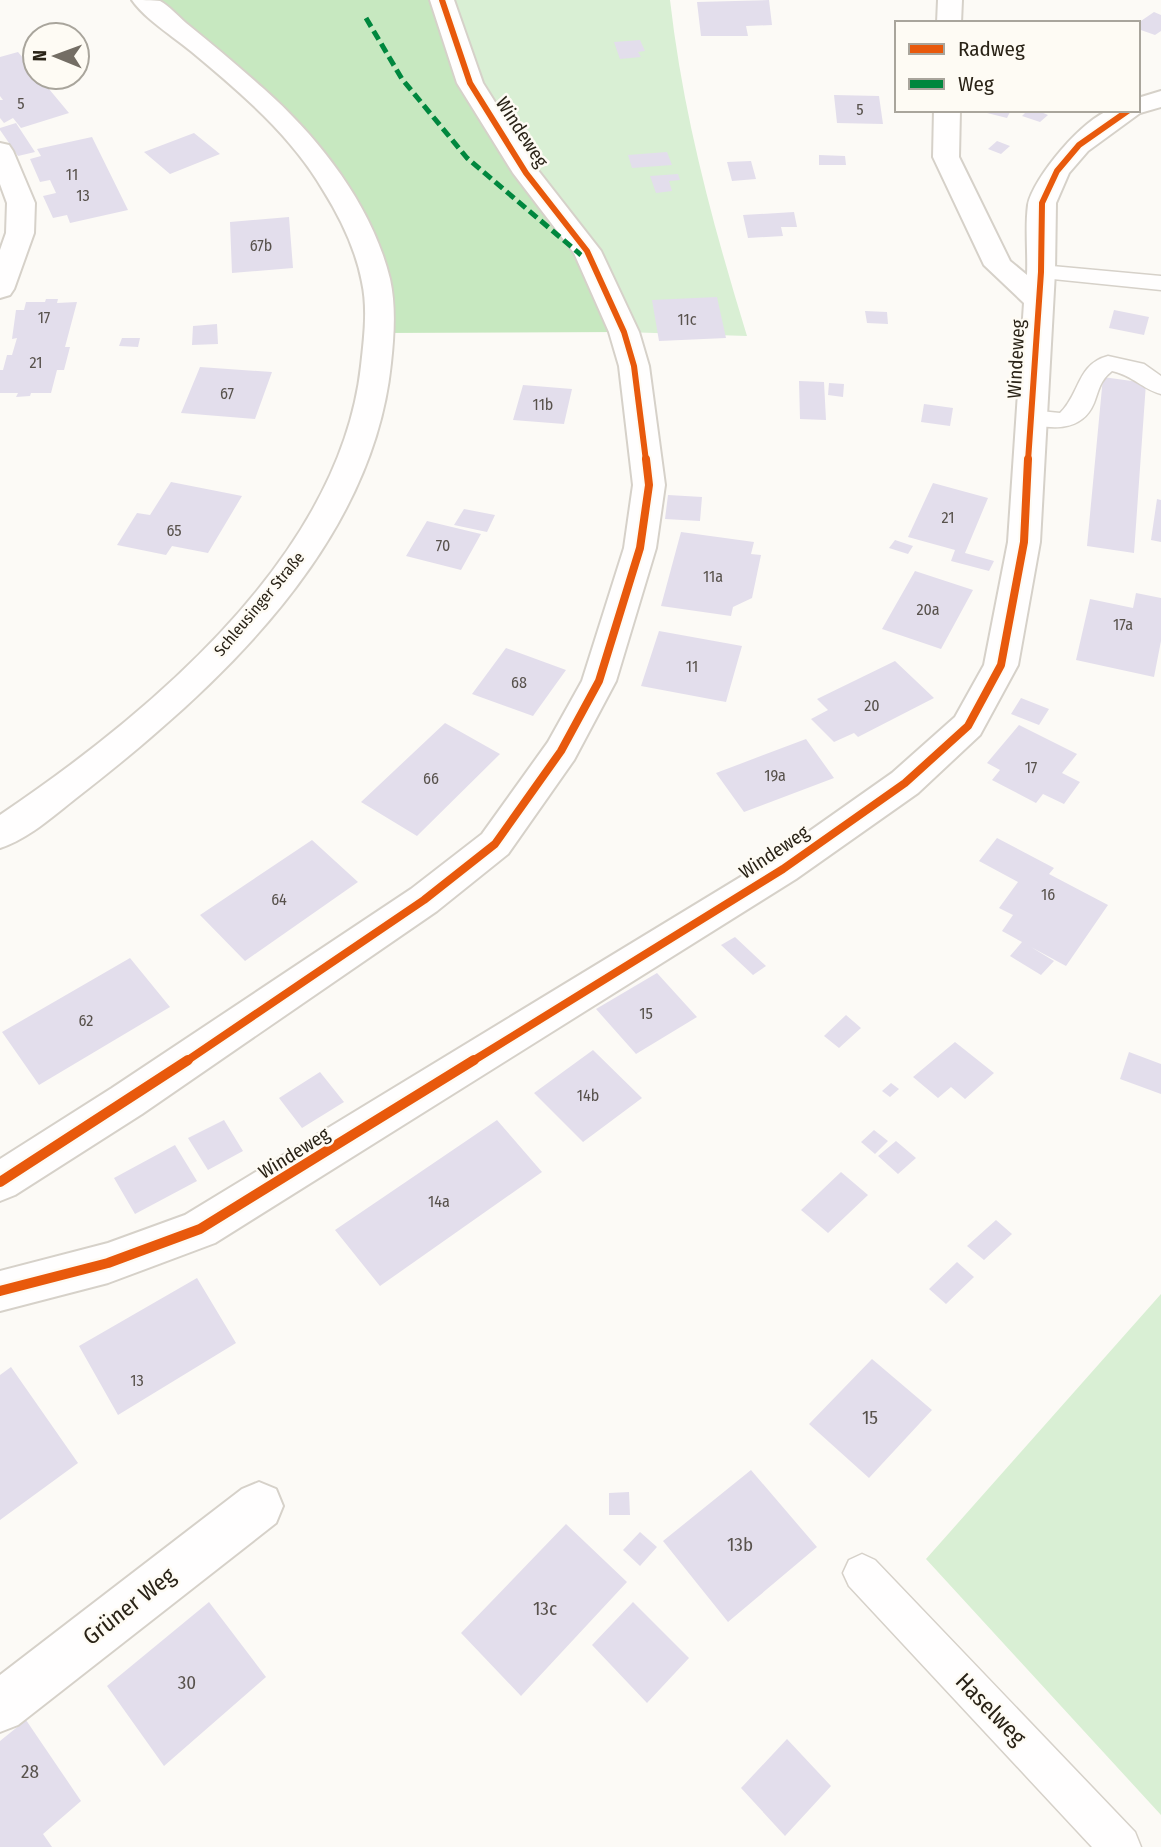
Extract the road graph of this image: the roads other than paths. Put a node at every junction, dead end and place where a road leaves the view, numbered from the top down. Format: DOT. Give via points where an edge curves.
graph roads {
  1 [pos="144,0"];
  2 [pos="442,0"];
  3 [pos="950,0"];
  4 [pos="949,21"];
  5 [pos="1161,99"];
  6 [pos="1140,105"];
  7 [pos="947,112"];
  8 [pos="1126,112"];
  9 [pos="0,151"];
  10 [pos="1161,283"];
  11 [pos="1039,285"];
  12 [pos="0,289"];
  13 [pos="1161,387"];
  14 [pos="1030,417"];
  15 [pos="0,834"];
  16 [pos="0,1182"];
  17 [pos="0,1291"];
  18 [pos="259,1506"];
  19 [pos="862,1573"];
  20 [pos="0,1707"];
  21 [pos="1120,1847"];
  1 -- 15 [label="street, Schleusinger Straße" via="278,116 326,173 354,220 375,274 379,333 372,399 333,506 294,567 243,628 116,748"];
  2 -- 16 [label="street, Windeweg" via="470,83 526,173 587,251 624,332 634,366 649,485 640,548 599,681 561,751 495,844 424,901"];
  3 -- 4 [label="street"];
  5 -- 6 [label="street"];
  7 -- 11 [label="street" via="946,157 998,265"];
  8 -- 11 [label="street, Windeweg" via="1079,145 1057,171 1042,203"];
  9 -- 12 [label="street" via="21,203 20,233"];
  10 -- 11 [label="lane"];
  11 -- 14 [label="street, Windeweg"];
  13 -- 14 [label="lane" via="1136,369 1108,363 1092,375 1081,406 1065,421"];
  14 -- 17 [label="street, Windeweg" via="1024,542 1000,665 968,726 905,783 783,869 200,1229 108,1263"];
  18 -- 20 [label="street, Grüner Weg"];
  19 -- 21 [label="lane, Haselweg"];
}
